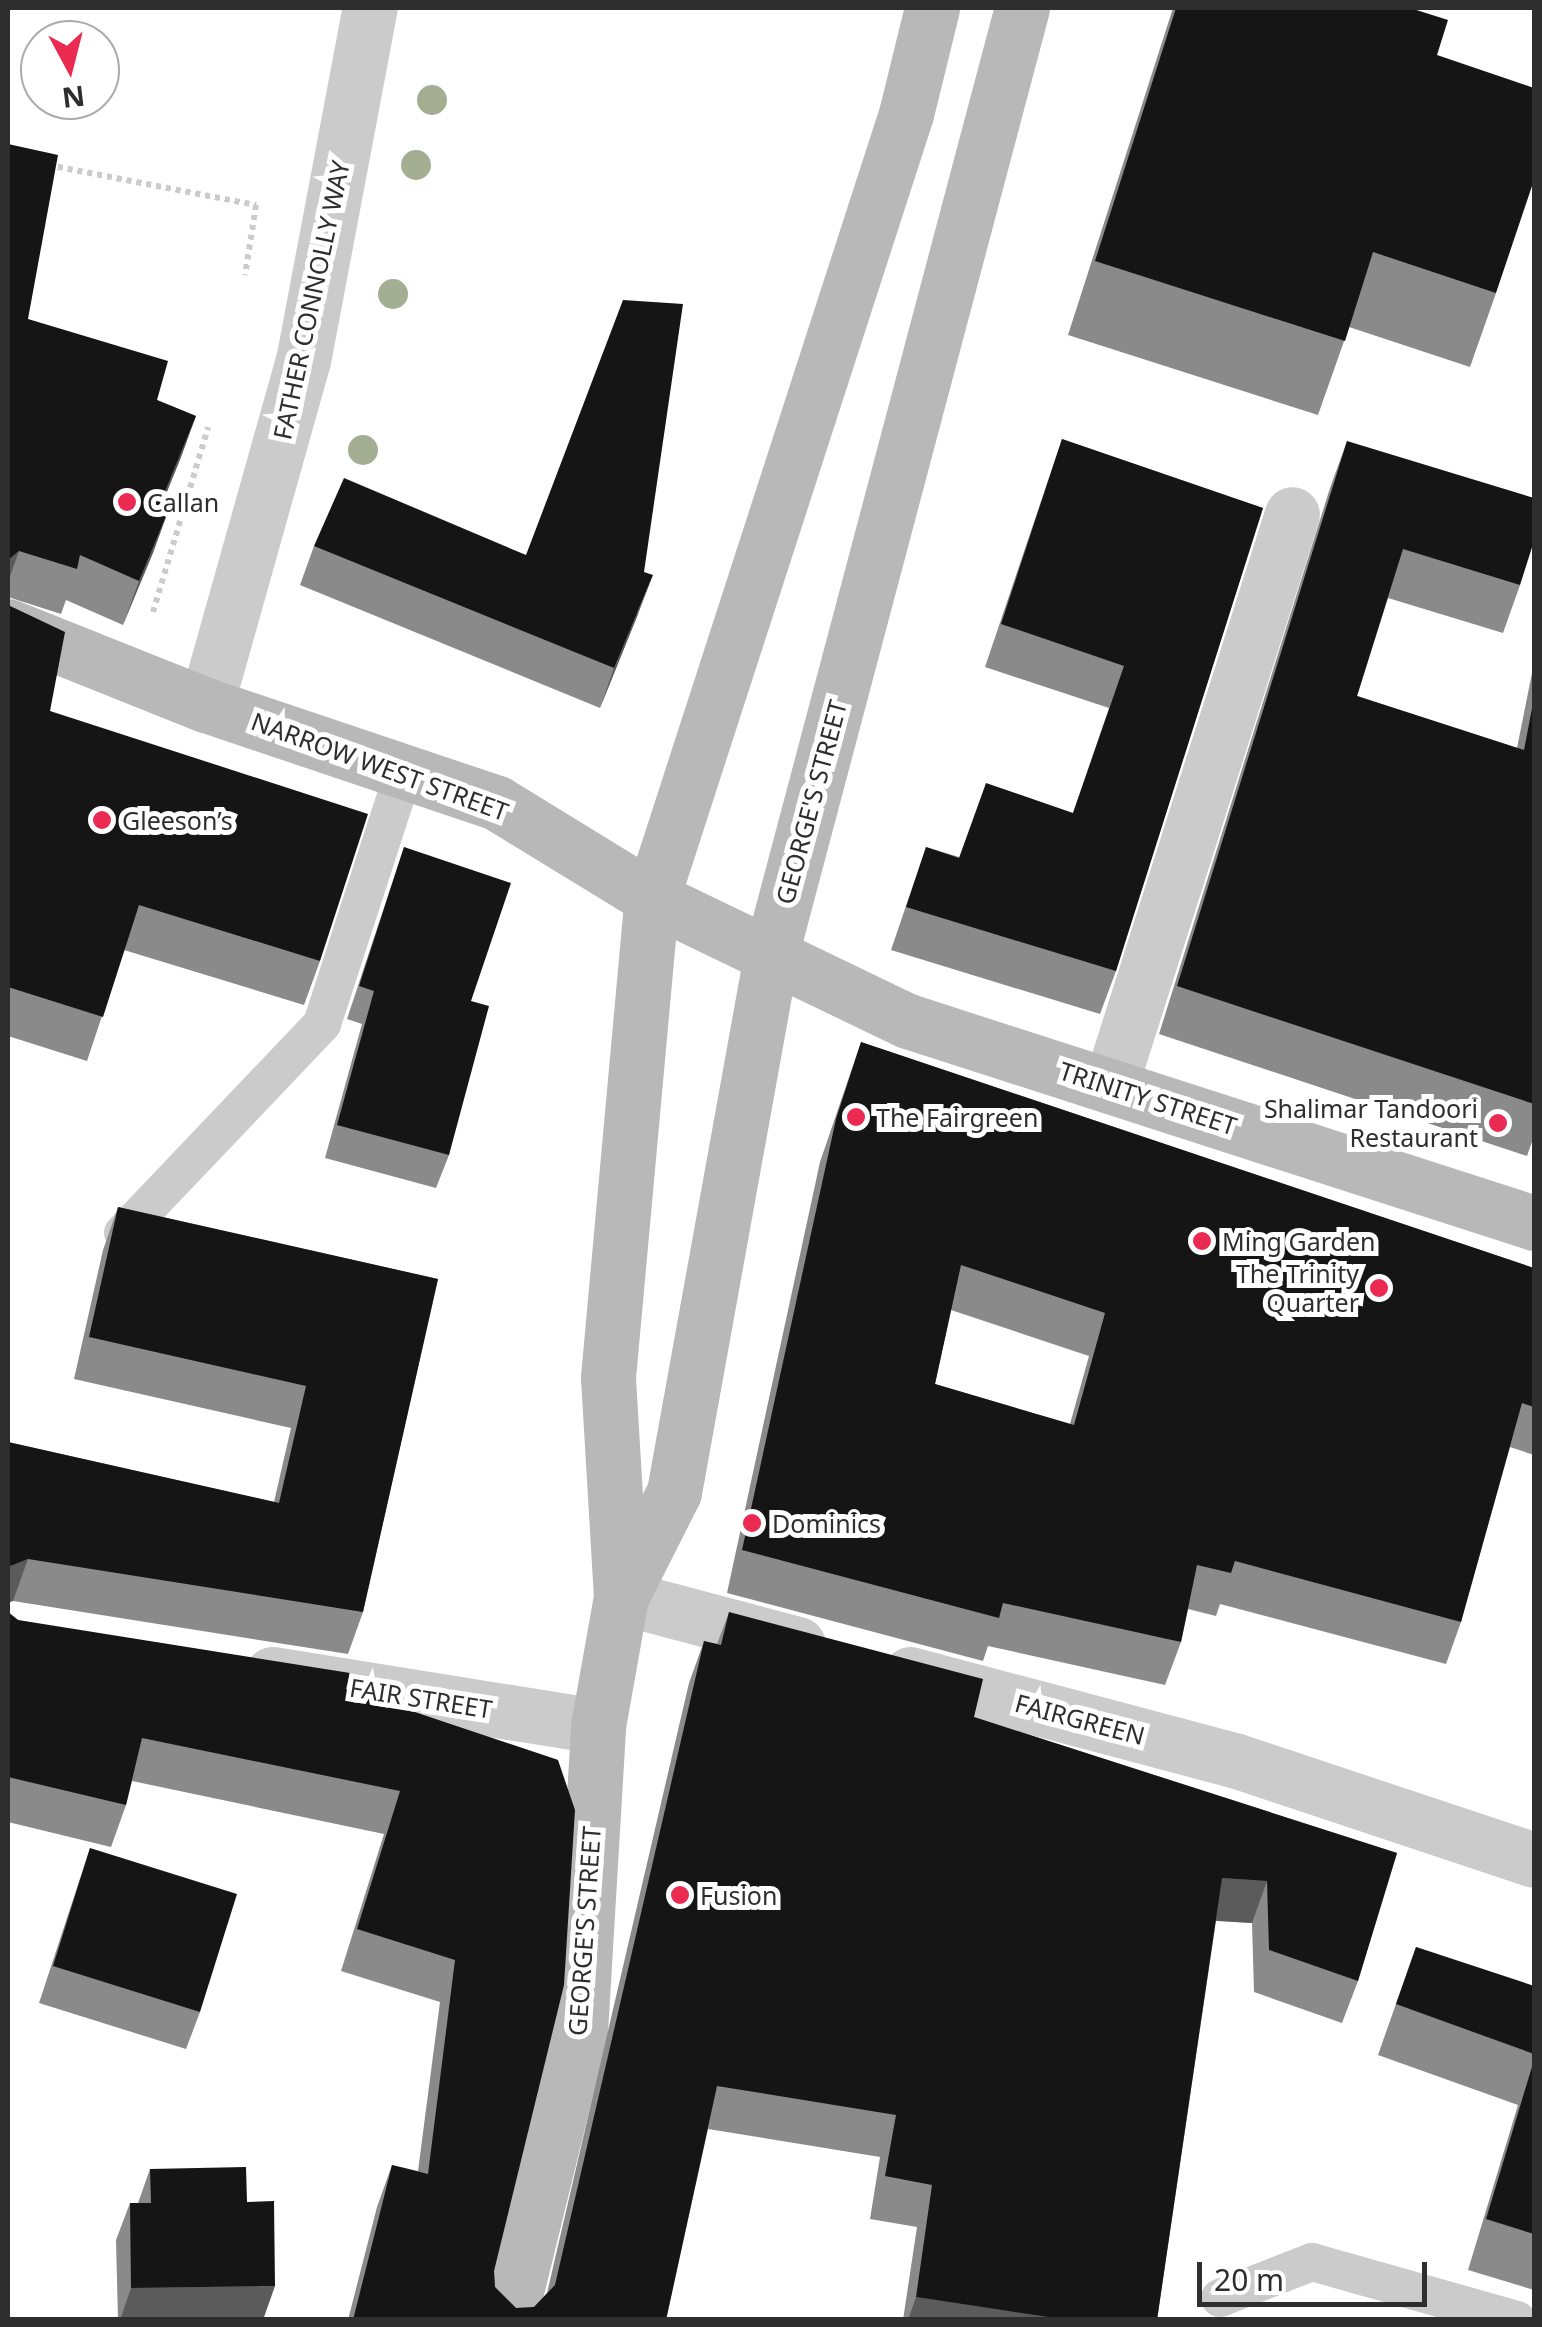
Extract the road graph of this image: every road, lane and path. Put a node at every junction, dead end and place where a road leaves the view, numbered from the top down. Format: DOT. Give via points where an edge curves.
graph roads {
  1 [pos="370,8"];
  2 [pos="932,8"];
  3 [pos="1022,8"];
  4 [pos="27,161"];
  5 [pos="242,294"];
  6 [pos="210,421"];
  7 [pos="1292,514"];
  8 [pos="159,591"];
  9 [pos="8,626"];
  10 [pos="206,705"];
  11 [pos="404,772"];
  12 [pos="652,898"];
  13 [pos="772,950"];
  14 [pos="1110,1086"];
  15 [pos="1534,1223"];
  16 [pos="123,1233"];
  17 [pos="621,1598"];
  18 [pos="224,1666"];
  19 [pos="598,1726"];
  20 [pos="1534,1860"];
  21 [pos="1220,2298"];
  22 [pos="509,2320"];
  23 [pos="1517,2320"];
  1 -- 10 [label="street, FATHER CONNOLLY WAY" via="303,361"];
  2 -- 12 [label="main road, GEORGE'S STREET" via="906,114"];
  3 -- 13 [label="main road, GEORGE'S STREET"];
  4 -- 5 [label="path" via="256,205"];
  6 -- 8 [label="path"];
  7 -- 14 [label="street"];
  9 -- 10 [label="main road, NARROW WEST STREET"];
  10 -- 11 [label="main road, NARROW WEST STREET"];
  11 -- 12 [label="main road, NARROW WEST STREET" via="497,803"];
  11 -- 16 [label="lane" via="322,1024"];
  12 -- 13 [label="main road, NARROW WEST STREET"];
  12 -- 17 [label="main road, GEORGE'S STREET" via="608,1377"];
  13 -- 14 [label="main road, TRINITY STREET" via="908,1021"];
  13 -- 17 [label="main road, GEORGE'S STREET" via="674,1492"];
  14 -- 15 [label="main road, TRINITY STREET"];
  17 -- 19 [label="main road, GEORGE'S STREET"];
  17 -- 20 [label="street, FAIRGREEN" via="1237,1761"];
  18 -- 19 [label="street, FAIR STREET"];
  19 -- 22 [label="main road, GEORGE'S STREET" via="580,2032"];
  21 -- 23 [label="lane" via="1312,2262"];
}
